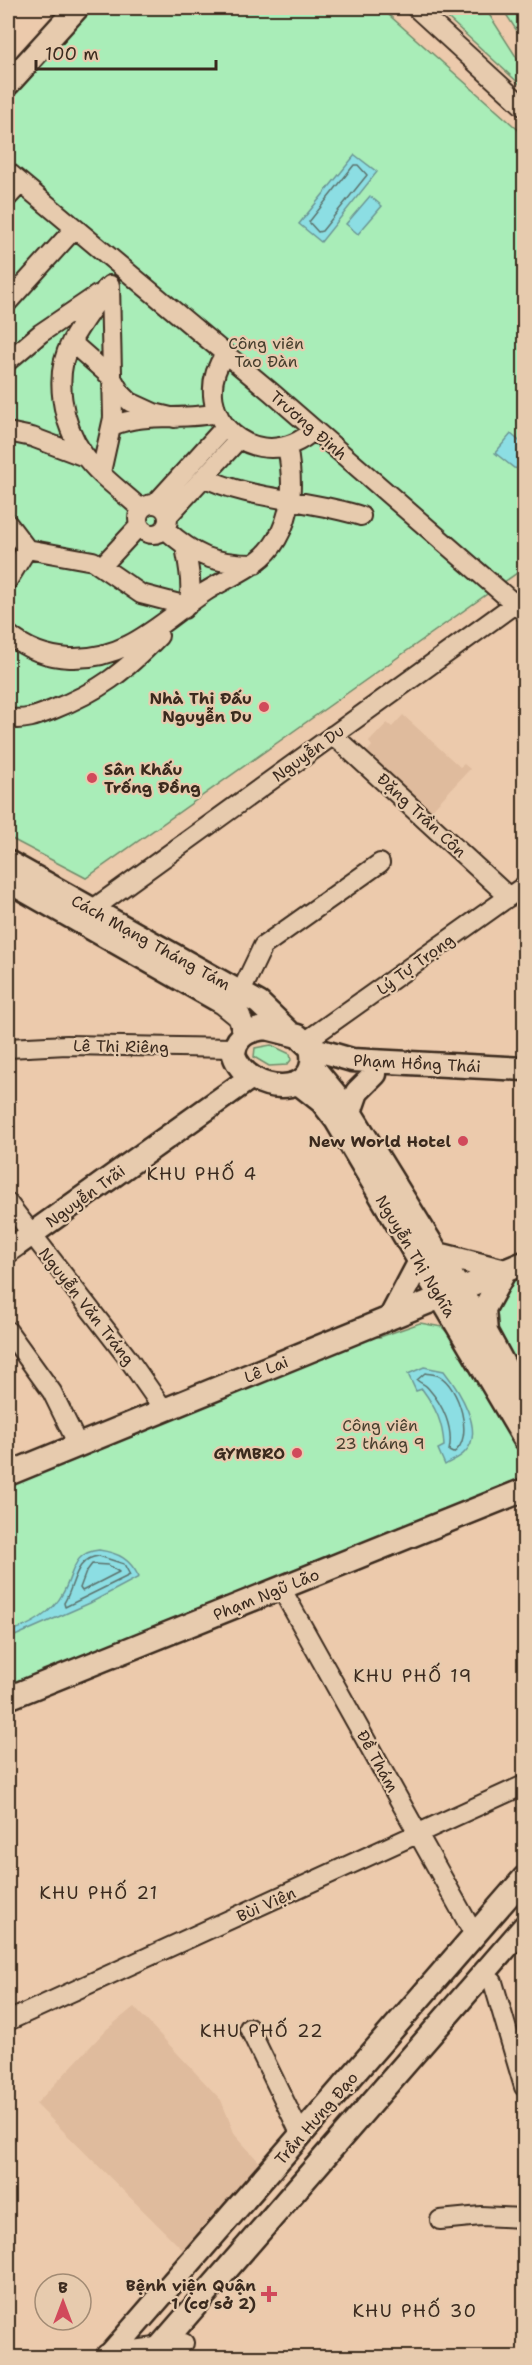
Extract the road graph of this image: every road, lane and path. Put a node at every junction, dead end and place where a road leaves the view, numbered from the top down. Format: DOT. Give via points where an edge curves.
graph roads {
  1 [pos="77,8"];
  2 [pos="416,8"];
  3 [pos="8,84"];
  4 [pos="525,107"];
  5 [pos="14,177"];
  6 [pos="8,197"];
  7 [pos="75,228"];
  8 [pos="126,270"];
  9 [pos="108,286"];
  10 [pos="8,302"];
  11 [pos="71,342"];
  12 [pos="225,354"];
  13 [pos="8,361"];
  14 [pos="112,378"];
  15 [pos="176,418"];
  16 [pos="112,426"];
  17 [pos="227,426"];
  18 [pos="314,429"];
  19 [pos="8,432"];
  20 [pos="287,446"];
  21 [pos="85,457"];
  22 [pos="101,472"];
  23 [pos="204,477"];
  24 [pos="291,499"];
  25 [pos="361,516"];
  26 [pos="152,519"];
  27 [pos="8,524"];
  28 [pos="185,547"];
  29 [pos="27,549"];
  30 [pos="257,564"];
  31 [pos="106,569"];
  32 [pos="8,580"];
  33 [pos="521,604"];
  34 [pos="188,606"];
  35 [pos="8,634"];
  36 [pos="8,718"];
  37 [pos="333,735"];
  38 [pos="8,862"];
  39 [pos="380,863"];
  40 [pos="8,881"];
  41 [pos="525,886"];
  42 [pos="509,897"];
  43 [pos="93,909"];
  44 [pos="241,992"];
  45 [pos="240,1040"];
  46 [pos="8,1048"];
  47 [pos="305,1055"];
  48 [pos="525,1069"];
  49 [pos="375,1074"];
  50 [pos="250,1078"];
  51 [pos="525,1081"];
  52 [pos="350,1112"];
  53 [pos="8,1203"];
  54 [pos="31,1234"];
  55 [pos="8,1251"];
  56 [pos="429,1258"];
  57 [pos="515,1267"];
  58 [pos="451,1294"];
  59 [pos="390,1318"];
  60 [pos="8,1331"];
  61 [pos="476,1336"];
  62 [pos="525,1401"];
  63 [pos="164,1410"];
  64 [pos="525,1438"];
  65 [pos="78,1446"];
  66 [pos="8,1474"];
  67 [pos="525,1490"];
  68 [pos="281,1587"];
  69 [pos="8,1698"];
  70 [pos="525,1785"];
  71 [pos="420,1835"];
  72 [pos="525,1878"];
  73 [pos="525,1895"];
  74 [pos="525,1927"];
  75 [pos="477,1942"];
  76 [pos="525,1946"];
  77 [pos="490,1976"];
  78 [pos="9,2017"];
  79 [pos="249,2028"];
  80 [pos="397,2059"];
  81 [pos="525,2087"];
  82 [pos="316,2152"];
  83 [pos="525,2218"];
  84 [pos="440,2220"];
  85 [pos="138,2353"];
  1 -- 3 [label="main road"];
  2 -- 4 [label="street"];
  5 -- 6 [label="street"];
  5 -- 7 [label="street, Trương Định"];
  7 -- 8 [label="street, Trương Định"];
  7 -- 10 [label="street"];
  8 -- 9 [label="street"];
  8 -- 12 [label="street, Trương Định"];
  9 -- 11 [label="street"];
  9 -- 13 [label="street"];
  9 -- 14 [label="street"];
  11 -- 14 [label="street"];
  11 -- 21 [label="street" via="63,369 62,393 72,432"];
  12 -- 17 [label="street" via="213,380 213,400"];
  12 -- 18 [label="street, Trương Định"];
  14 -- 15 [label="street" via="120,392 136,406"];
  14 -- 16 [label="street"];
  15 -- 16 [label="street" via="140,418"];
  15 -- 17 [label="street"];
  16 -- 22 [label="street"];
  17 -- 20 [label="street" via="264,448"];
  17 -- 23 [label="street"];
  17 -- 26 [label="street"];
  18 -- 20 [label="street"];
  18 -- 33 [label="street, Trương Định"];
  19 -- 21 [label="street"];
  20 -- 24 [label="street"];
  21 -- 22 [label="street"];
  22 -- 26 [label="street"];
  23 -- 24 [label="street" via="226,486"];
  23 -- 26 [label="street"];
  24 -- 25 [label="street"];
  24 -- 30 [label="street" via="279,536"];
  26 -- 28 [label="street"];
  26 -- 31 [label="street"];
  27 -- 29 [label="street"];
  28 -- 30 [label="street" via="216,560"];
  28 -- 34 [label="street"];
  29 -- 31 [label="street" via="78,557"];
  29 -- 32 [label="street"];
  30 -- 34 [label="street" via="220,582"];
  31 -- 34 [label="street" via="141,594"];
  33 -- 37 [label="street, Nguyễn Du"];
  34 -- 35 [label="street" via="138,642 94,657 47,655"];
  34 -- 36 [label="street" via="128,668 102,688 31,718"];
  37 -- 42 [label="street, Đặng Trần Côn"];
  37 -- 43 [label="street, Nguyễn Du"];
  38 -- 43 [label="main road, Cách Mạng Tháng Tám"];
  39 -- 44 [label="street" via="263,946"];
  40 -- 45 [label="main road, Cách Mạng Tháng Tám" via="223,1003 239,1016"];
  41 -- 42 [label="street, Lý Tự Trọng"];
  42 -- 47 [label="street, Lý Tự Trọng"];
  43 -- 44 [label="main road, Cách Mạng Tháng Tám"];
  44 -- 47 [label="main road, Cách Mạng Tháng Tám" via="259,1003"];
  45 -- 46 [label="street, Lê Thị Riêng"];
  45 -- 47 [label="main road" via="266,1028"];
  45 -- 50 [label="main road" via="237,1064"];
  47 -- 48 [label="main road, Phạm Hồng Thái"];
  47 -- 49 [label="main road, Phạm Hồng Thái" via="352,1072"];
  47 -- 50 [label="main road" via="279,1086"];
  47 -- 52 [label="main road, Nguyễn Thị Nghĩa"];
  47 -- 56 [label="main road, Nguyễn Thị Nghĩa" via="322,1102"];
  49 -- 51 [label="main road, Phạm Hồng Thái"];
  49 -- 52 [label="main road" via="357,1092"];
  50 -- 54 [label="main road, Nguyễn Trãi"];
  52 -- 56 [label="main road, Nguyễn Thị Nghĩa"];
  53 -- 54 [label="street, Nguyễn Văn Tráng"];
  54 -- 55 [label="main road, Nguyễn Trãi"];
  54 -- 63 [label="street, Nguyễn Văn Tráng"];
  56 -- 57 [label="main road"];
  56 -- 58 [label="main road, Nguyễn Thị Nghĩa"];
  56 -- 59 [label="main road"];
  57 -- 58 [label="main road, Lê Lai"];
  57 -- 61 [label="main road" via="484,1309"];
  58 -- 59 [label="main road, Lê Lai"];
  58 -- 61 [label="main road, Nguyễn Thị Nghĩa"];
  59 -- 61 [label="main road" via="432,1320"];
  59 -- 63 [label="main road, Lê Lai"];
  60 -- 65 [label="street" via="52,1392"];
  61 -- 62 [label="main road, Nguyễn Thị Nghĩa"];
  61 -- 64 [label="main road, Nguyễn Thị Nghĩa"];
  63 -- 65 [label="main road, Lê Lai"];
  65 -- 66 [label="main road, Lê Lai"];
  67 -- 68 [label="main road, Phạm Ngũ Lão"];
  68 -- 69 [label="main road, Phạm Ngũ Lão"];
  68 -- 71 [label="street, Ðề Thám"];
  70 -- 71 [label="street, Bùi Viện"];
  71 -- 75 [label="street, Ðề Thám"];
  71 -- 78 [label="street, Bùi Viện"];
  72 -- 75 [label="main road, Trần Hưng Đạo"];
  73 -- 75 [label="main road, Trần Hưng Đạo"];
  74 -- 77 [label="main road, Trần Hưng Đạo"];
  75 -- 77 [label="main road"];
  75 -- 80 [label="main road, Trần Hưng Đạo" via="439,1985"];
  76 -- 77 [label="main road, Trần Hưng Đạo"];
  77 -- 80 [label="main road, Trần Hưng Đạo" via="445,2029"];
  77 -- 81 [label="street"];
  79 -- 82 [label="street"];
  80 -- 82 [label="main road, Trần Hưng Đạo"];
  80 -- 82 [label="main road, Trần Hưng Đạo" via="375,2110"];
  82 -- 85 [label="main road, Trần Hưng Đạo" via="285,2214 226,2283"];
  82 -- 85 [label="main road, Trần Hưng Đạo" via="278,2171 193,2269"];
  83 -- 84 [label="street"];
}
